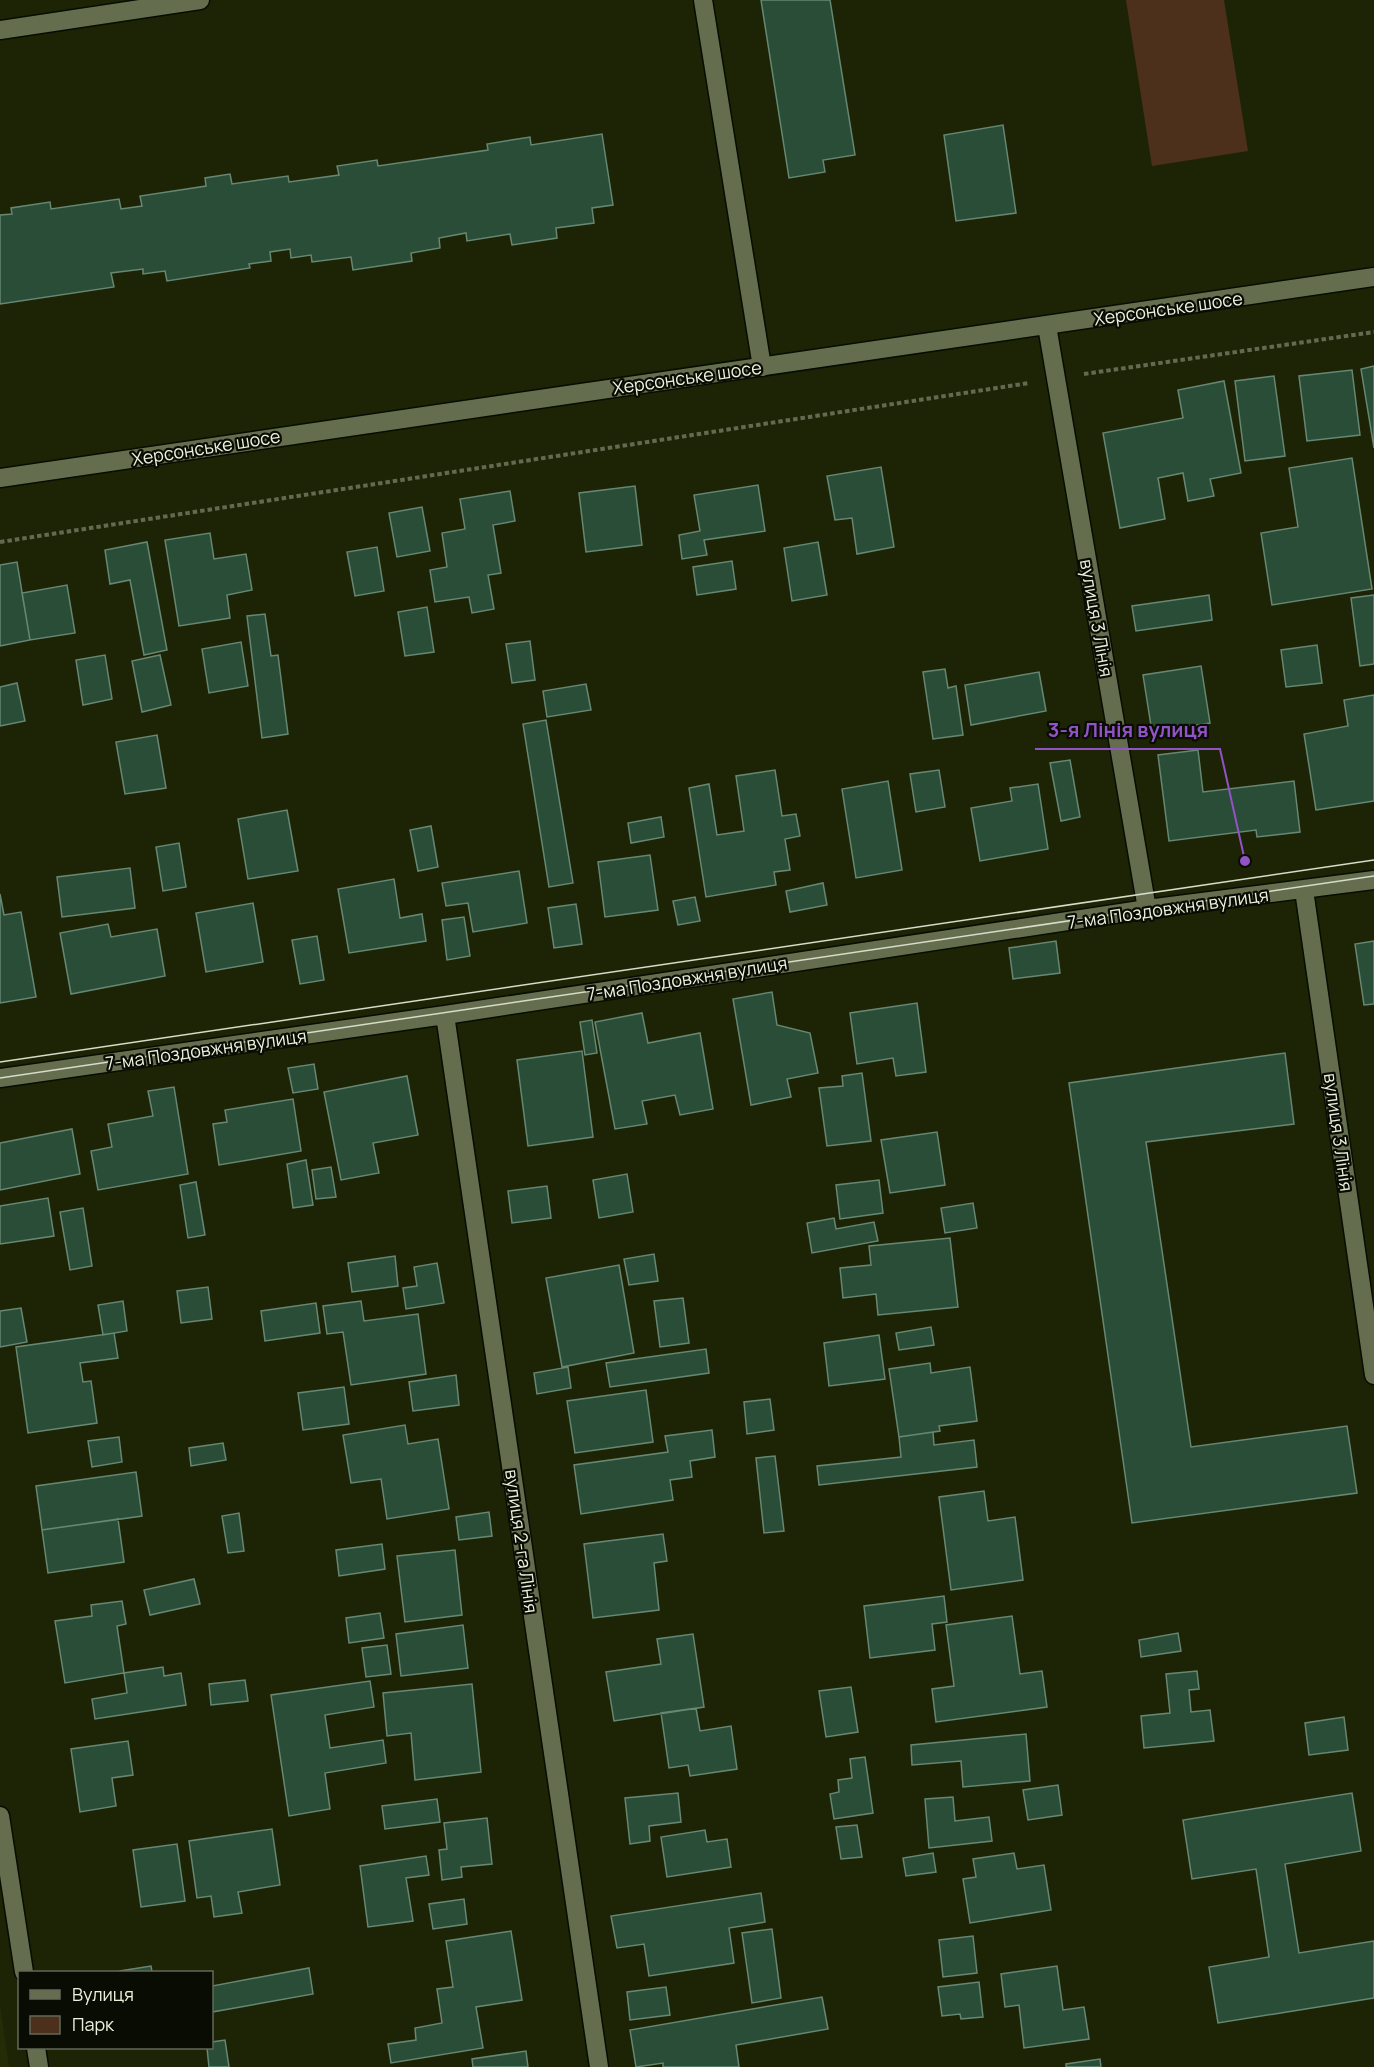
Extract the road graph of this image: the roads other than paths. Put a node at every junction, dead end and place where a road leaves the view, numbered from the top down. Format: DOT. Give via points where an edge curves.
graph roads {
  1 [pos="200,0"];
  2 [pos="702,0"];
  3 [pos="0,30"];
  4 [pos="1374,277"];
  5 [pos="1047,326"];
  6 [pos="762,367"];
  7 [pos="0,478"];
  8 [pos="1374,880"];
  9 [pos="1304,890"];
  10 [pos="1147,909"];
  11 [pos="445,1015"];
  12 [pos="0,1078"];
  13 [pos="1374,1375"];
  14 [pos="0,1816"];
  15 [pos="24,1971"];
  16 [pos="36,2049"];
  17 [pos="39,2067"];
  18 [pos="598,2067"];
  1 -- 3 [label="street"];
  2 -- 6 [label="street"];
  4 -- 5 [label="street, Херсонське шосе"];
  5 -- 6 [label="street, Херсонське шосе"];
  5 -- 10 [label="street, вулиця 3 Лінія"];
  6 -- 7 [label="street, Херсонське шосе"];
  8 -- 9 [label="street, 7-ма Поздовжня вулиця"];
  9 -- 10 [label="street, 7-ма Поздовжня вулиця"];
  9 -- 13 [label="street, вулиця 3 Лінія"];
  10 -- 11 [label="street, 7-ма Поздовжня вулиця"];
  11 -- 12 [label="street, 7-ма Поздовжня вулиця"];
  11 -- 18 [label="street, вулиця 2-га Лінія"];
  14 -- 15 [label="street"];
  16 -- 17 [label="street"];
}
